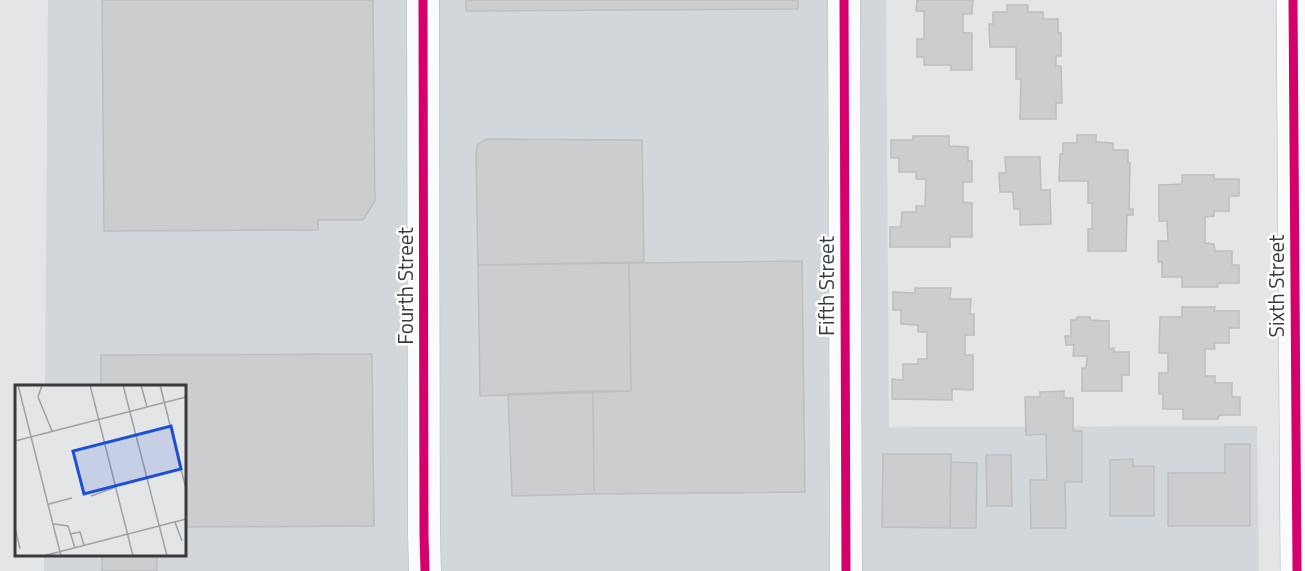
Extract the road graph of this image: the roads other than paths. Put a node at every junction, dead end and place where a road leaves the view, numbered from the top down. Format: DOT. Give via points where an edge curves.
graph roads {
  1 [pos="423,0"];
  2 [pos="844,0"];
  3 [pos="1293,0"];
  4 [pos="425,571"];
  5 [pos="846,571"];
  6 [pos="1297,571"];
  1 -- 4 [label="street, Fourth Street"];
  2 -- 5 [label="street, Fifth Street"];
  3 -- 6 [label="street, Sixth Street"];
}
